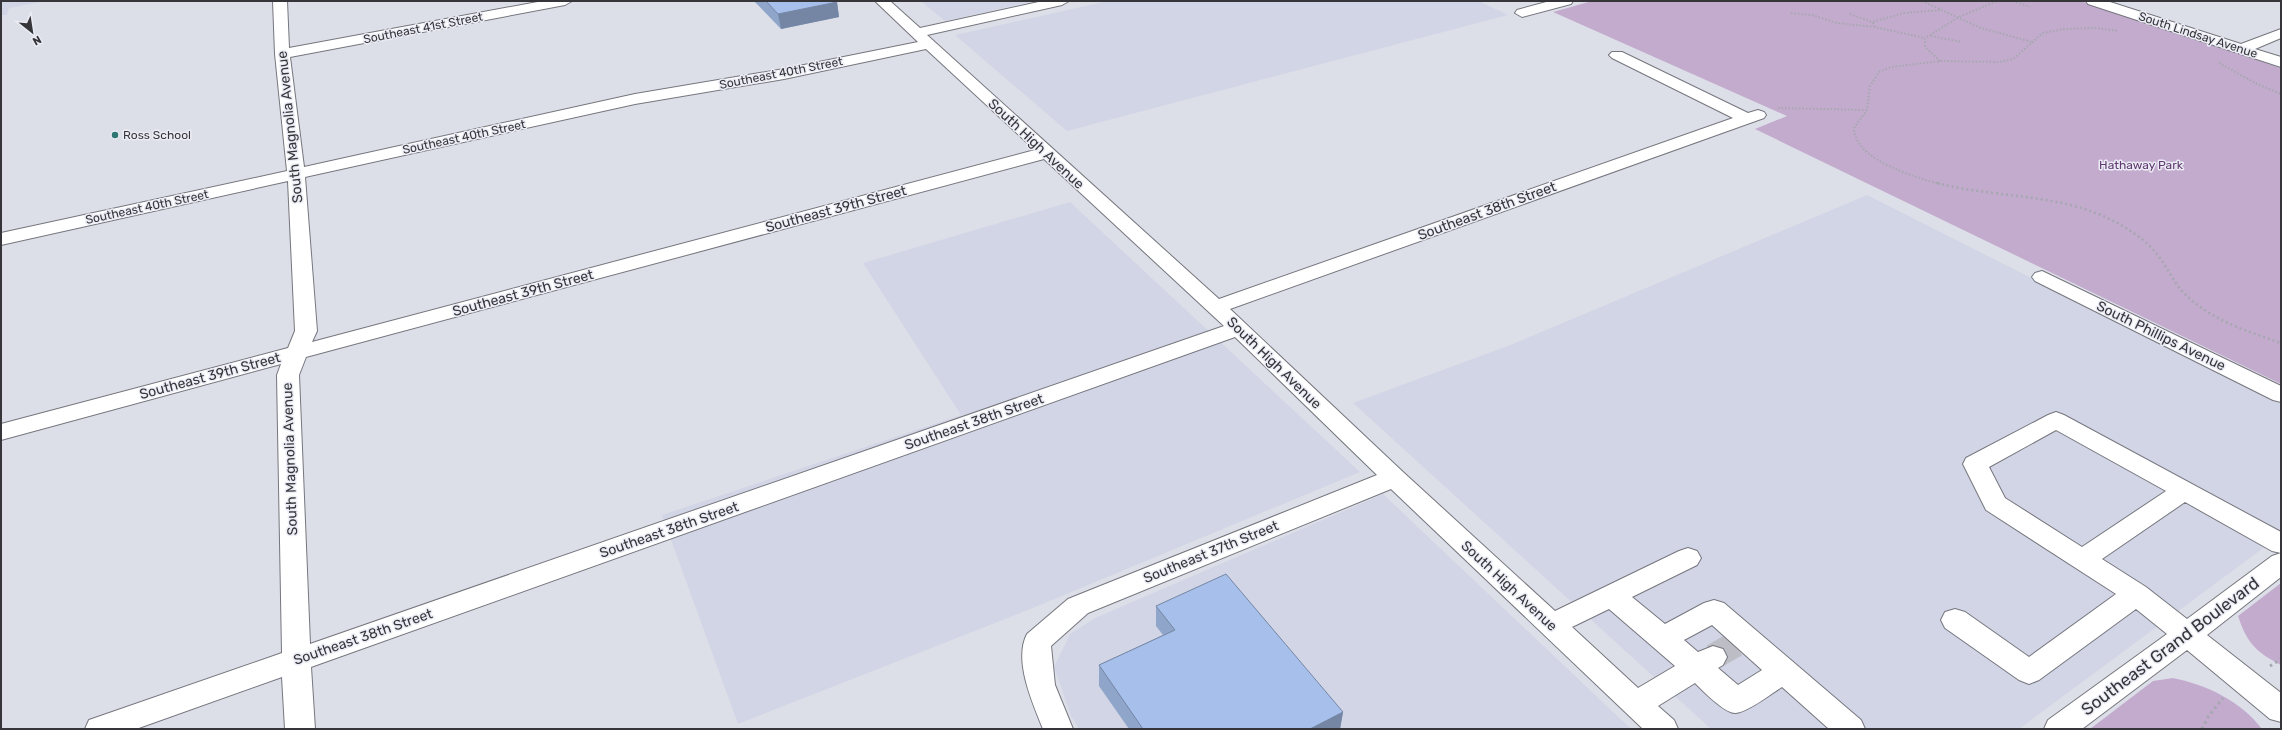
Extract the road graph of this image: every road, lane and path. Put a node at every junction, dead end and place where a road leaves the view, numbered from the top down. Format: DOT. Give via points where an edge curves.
graph roads {
  1 [pos="280,1"];
  2 [pos="565,1"];
  3 [pos="882,1"];
  4 [pos="1062,1"];
  5 [pos="1566,1"];
  6 [pos="1922,1"];
  7 [pos="1997,1"];
  8 [pos="2013,1"];
  9 [pos="2093,1"];
  10 [pos="2030,7"];
  11 [pos="1942,10"];
  12 [pos="1522,13"];
  13 [pos="1791,13"];
  14 [pos="1850,14"];
  15 [pos="1959,17"];
  16 [pos="1872,22"];
  17 [pos="1874,27"];
  18 [pos="2124,31"];
  19 [pos="2281,33"];
  20 [pos="1932,36"];
  21 [pos="922,38"];
  22 [pos="1925,38"];
  23 [pos="1962,42"];
  24 [pos="2032,42"];
  25 [pos="2242,49"];
  26 [pos="282,54"];
  27 [pos="1617,55"];
  28 [pos="1941,61"];
  29 [pos="2217,62"];
  30 [pos="2281,62"];
  31 [pos="2281,94"];
  32 [pos="1867,110"];
  33 [pos="1752,117"];
  34 [pos="1045,153"];
  35 [pos="296,174"];
  36 [pos="1,239"];
  37 [pos="2042,277"];
  38 [pos="1216,307"];
  39 [pos="1238,329"];
  40 [pos="2281,343"];
  41 [pos="297,353"];
  42 [pos="2281,395"];
  43 [pos="1,432"];
  44 [pos="1394,478"];
  45 [pos="2184,491"];
  46 [pos="2281,544"];
  47 [pos="1688,558"];
  48 [pos="2083,559"];
  49 [pos="2281,562"];
  50 [pos="2136,594"];
  51 [pos="1612,596"];
  52 [pos="1955,620"];
  53 [pos="1552,625"];
  54 [pos="2187,635"];
  55 [pos="1664,638"];
  56 [pos="296,661"];
  57 [pos="1705,662"];
  58 [pos="1784,671"];
  59 [pos="1636,704"];
  60 [pos="2281,710"];
  61 [pos="100,729"];
  62 [pos="300,729"];
  63 [pos="1058,729"];
  64 [pos="1663,729"];
  65 [pos="1850,729"];
  66 [pos="2059,729"];
  1 -- 26 [label="street, South Magnolia Avenue"];
  2 -- 26 [label="street, Southeast 41st Street"];
  3 -- 21 [label="street, South High Avenue"];
  4 -- 21 [label="street, Southeast 40th Street"];
  5 -- 12 [label="street"];
  6 -- 11 [label="path"];
  7 -- 15 [label="path"];
  8 -- 10 [label="path"];
  9 -- 25 [label="street, South Lindsay Avenue"];
  11 -- 15 [label="path"];
  11 -- 16 [label="path" via="1904,13"];
  13 -- 17 [label="path" via="1812,15 1837,23"];
  14 -- 16 [label="path"];
  15 -- 20 [label="path"];
  15 -- 24 [label="path" via="1981,28"];
  16 -- 17 [label="path"];
  17 -- 22 [label="path"];
  18 -- 24 [label="path" via="2095,28 2064,29 2043,33"];
  19 -- 25 [label="street"];
  20 -- 22 [label="path"];
  20 -- 23 [label="path"];
  21 -- 34 [label="street, South High Avenue"];
  21 -- 35 [label="street, Southeast 40th Street" via="784,74 635,99"];
  22 -- 28 [label="path" via="1925,47"];
  24 -- 28 [label="path" via="2012,59 1999,62"];
  25 -- 30 [label="street, South Lindsay Avenue"];
  26 -- 35 [label="street, South Magnolia Avenue"];
  27 -- 33 [label="street"];
  28 -- 32 [label="path" via="1891,67 1879,72 1870,86"];
  29 -- 31 [label="path"];
  32 -- 33 [label="path" via="1784,108 1770,109"];
  32 -- 40 [label="path" via="1854,128 1856,139 1868,152 1888,165 1917,176 1973,191 2066,203 2103,215 2137,236 2160,258 2184,294 2206,312"];
  33 -- 38 [label="street, Southeast 38th Street"];
  34 -- 38 [label="street, South High Avenue"];
  34 -- 41 [label="street, Southeast 39th Street"];
  35 -- 36 [label="street, Southeast 40th Street"];
  35 -- 41 [label="street, South Magnolia Avenue" via="306,331"];
  37 -- 42 [label="street, South Phillips Avenue"];
  38 -- 39 [label="street, South High Avenue"];
  39 -- 44 [label="street, South High Avenue"];
  39 -- 56 [label="street, Southeast 38th Street"];
  41 -- 43 [label="street, Southeast 39th Street"];
  41 -- 56 [label="street, South Magnolia Avenue" via="288,375"];
  44 -- 53 [label="street, South High Avenue"];
  44 -- 63 [label="street, Southeast 37th Street" via="1078,606 1037,642 1040,685"];
  45 -- 46 [label="street"];
  45 -- 48 [label="street"];
  45 -- 48 [label="street" via="2056,420 1975,464 1996,504"];
  47 -- 51 [label="street"];
  48 -- 50 [label="street"];
  49 -- 54 [label="street, Southeast Grand Boulevard"];
  50 -- 52 [label="street" via="2029,672"];
  50 -- 54 [label="street"];
  51 -- 53 [label="street"];
  51 -- 55 [label="street"];
  53 -- 59 [label="street, South High Avenue"];
  54 -- 60 [label="street"];
  54 -- 66 [label="street, Southeast Grand Boulevard"];
  55 -- 57 [label="street"];
  55 -- 58 [label="street" via="1714,611 1742,641"];
  56 -- 61 [label="street, Southeast 38th Street"];
  56 -- 62 [label="street, South Magnolia Avenue"];
  57 -- 58 [label="street" via="1736,701"];
  57 -- 59 [label="street"];
  58 -- 65 [label="street"];
  59 -- 64 [label="street, South High Avenue"];
}
